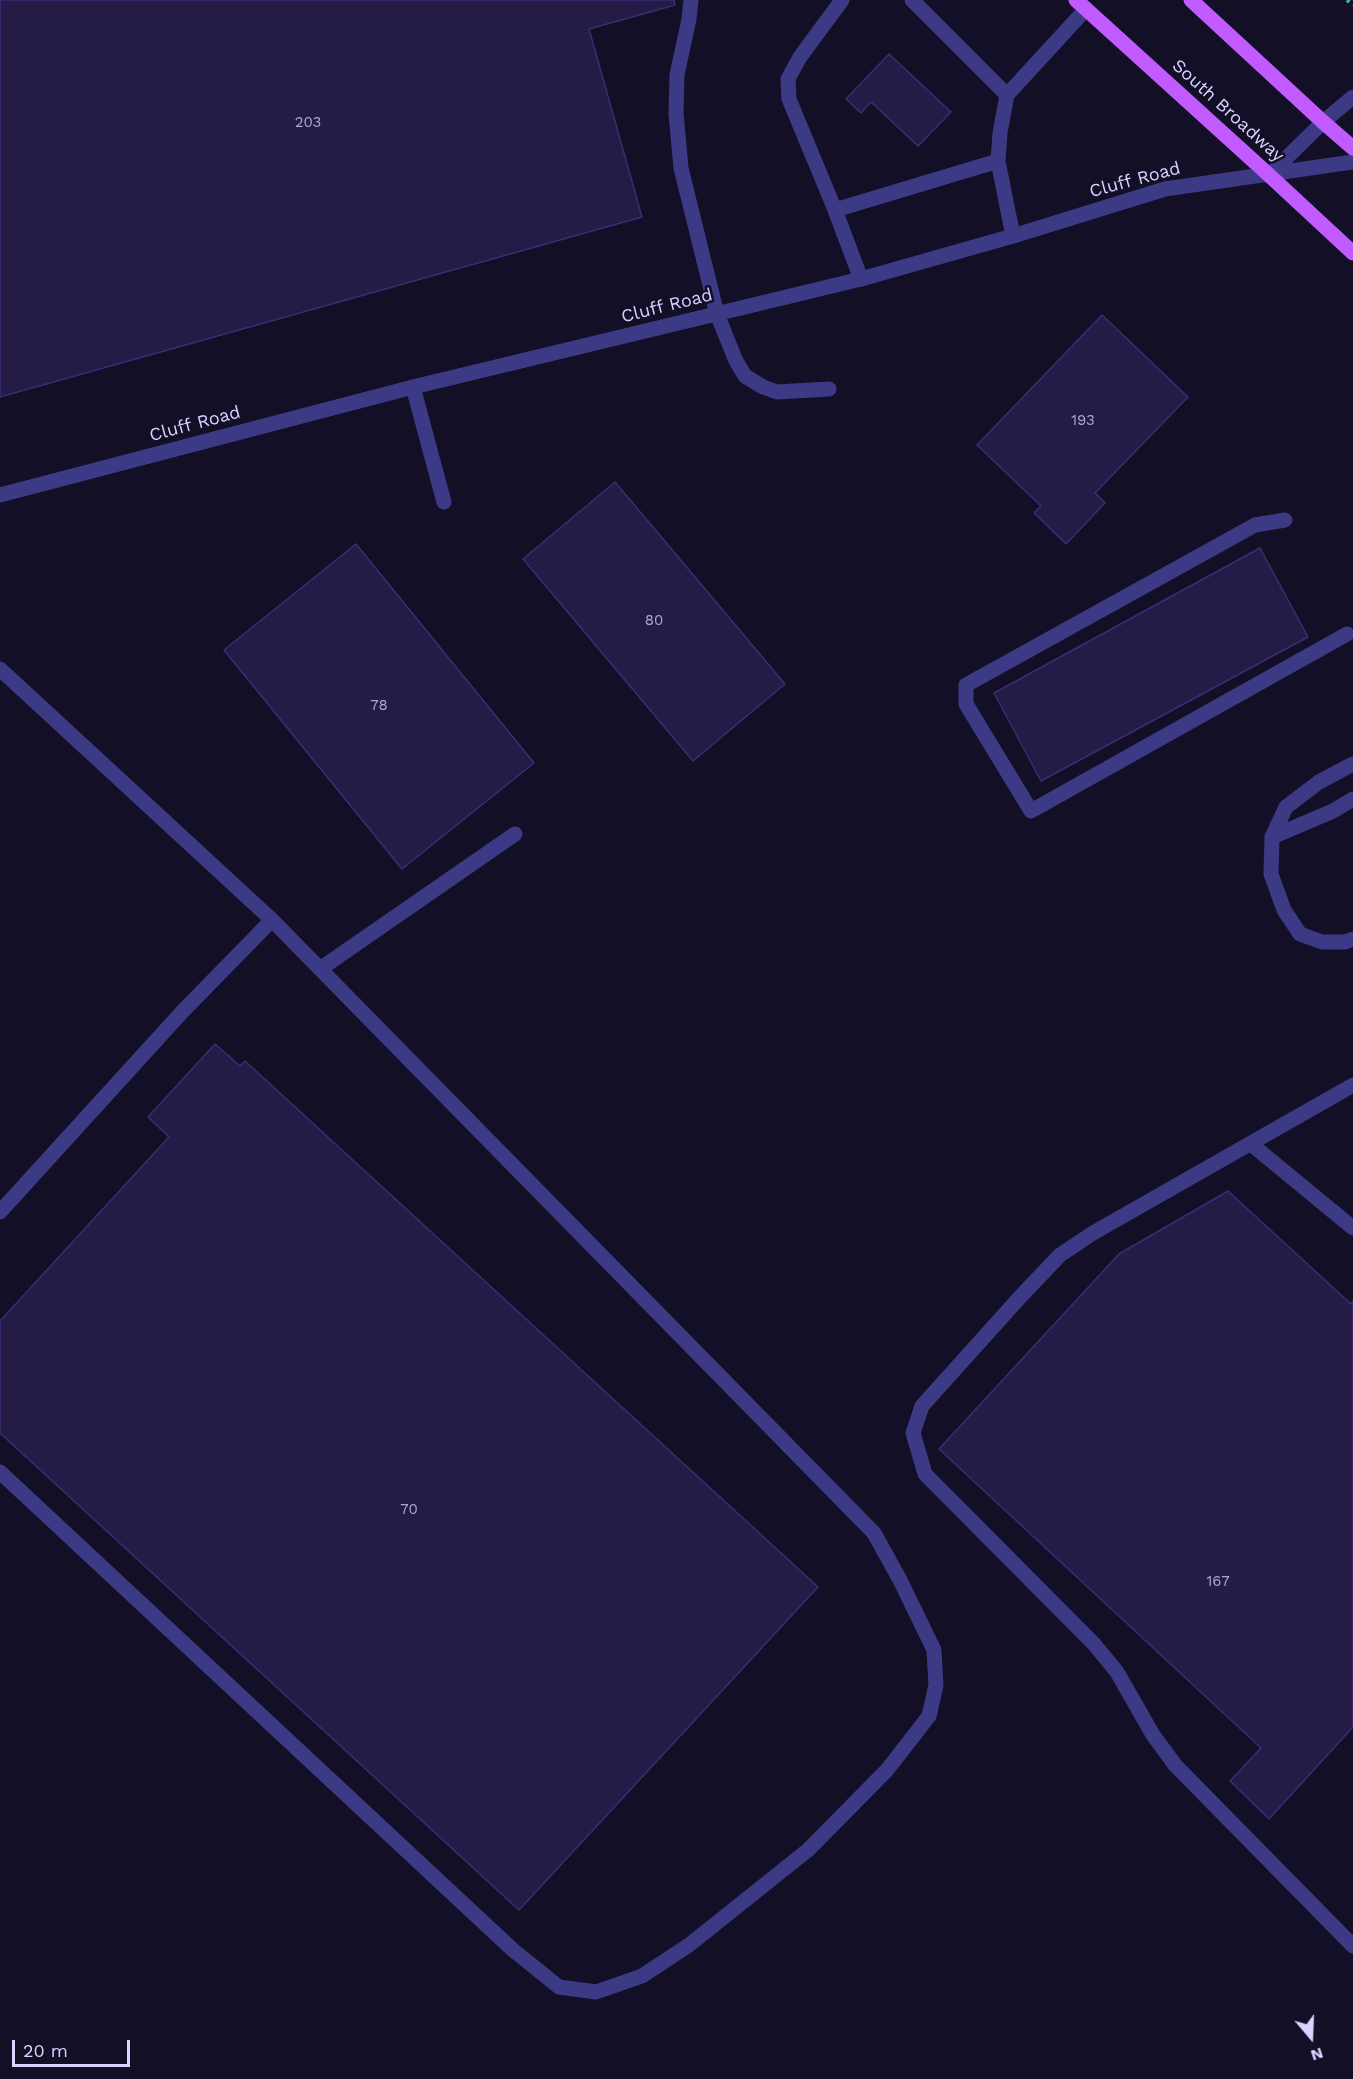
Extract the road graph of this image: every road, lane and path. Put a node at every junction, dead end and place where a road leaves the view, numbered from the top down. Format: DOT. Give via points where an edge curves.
graph roads {
  1 [pos="691,0"];
  2 [pos="842,0"];
  3 [pos="912,0"];
  4 [pos="1191,0"];
  5 [pos="1347,0"];
  6 [pos="1081,5"];
  7 [pos="1353,5"];
  8 [pos="1007,95"];
  9 [pos="1353,97"];
  10 [pos="1323,123"];
  11 [pos="1353,148"];
  12 [pos="998,160"];
  13 [pos="1353,162"];
  14 [pos="1269,175"];
  15 [pos="835,210"];
  16 [pos="1013,236"];
  17 [pos="1353,253"];
  18 [pos="861,279"];
  19 [pos="717,314"];
  20 [pos="413,387"];
  21 [pos="829,389"];
  22 [pos="0,495"];
  23 [pos="444,502"];
  24 [pos="1285,520"];
  25 [pos="1347,634"];
  26 [pos="0,669"];
  27 [pos="1353,764"];
  28 [pos="1353,799"];
  29 [pos="515,834"];
  30 [pos="1272,837"];
  31 [pos="272,920"];
  32 [pos="1353,939"];
  33 [pos="320,969"];
  34 [pos="1353,1085"];
  35 [pos="1251,1144"];
  36 [pos="0,1212"];
  37 [pos="1353,1228"];
  38 [pos="0,1472"];
  39 [pos="1353,1946"];
  1 -- 19 [label="street" via="677,75 676,113 681,168"];
  2 -- 15 [label="street" via="788,79 789,99"];
  3 -- 8 [label="street"];
  4 -- 10 [label="main road"];
  5 -- 7 [label="path"];
  6 -- 8 [label="street"];
  6 -- 14 [label="main road, South Broadway"];
  8 -- 12 [label="street"];
  9 -- 10 [label="street"];
  10 -- 11 [label="main road"];
  10 -- 14 [label="street"];
  12 -- 15 [label="street"];
  12 -- 16 [label="street"];
  13 -- 14 [label="street, Cluff Road"];
  14 -- 16 [label="street, Cluff Road" via="1165,189"];
  14 -- 17 [label="main road, South Broadway"];
  15 -- 18 [label="street"];
  16 -- 18 [label="street, Cluff Road"];
  18 -- 19 [label="street, Cluff Road"];
  19 -- 20 [label="street, Cluff Road"];
  19 -- 21 [label="street" via="745,375 777,392"];
  20 -- 22 [label="street, Cluff Road"];
  20 -- 23 [label="street"];
  24 -- 25 [label="street" via="1255,525 966,685 966,704 1031,811"];
  26 -- 31 [label="street"];
  27 -- 30 [label="street" via="1319,782 1286,807"];
  28 -- 30 [label="street"];
  29 -- 33 [label="street"];
  30 -- 32 [label="street" via="1271,874 1284,910 1300,934 1322,942"];
  31 -- 33 [label="street"];
  31 -- 36 [label="street" via="182,1012"];
  33 -- 38 [label="street" via="874,1533 934,1650 936,1685 929,1716 887,1770 808,1850 689,1946 642,1976 596,1992 559,1987 513,1950"];
  34 -- 35 [label="street"];
  35 -- 37 [label="street"];
  35 -- 39 [label="street" via="1060,1255 922,1406 913,1432 925,1474 1094,1644 1117,1672 1175,1765"];
}
